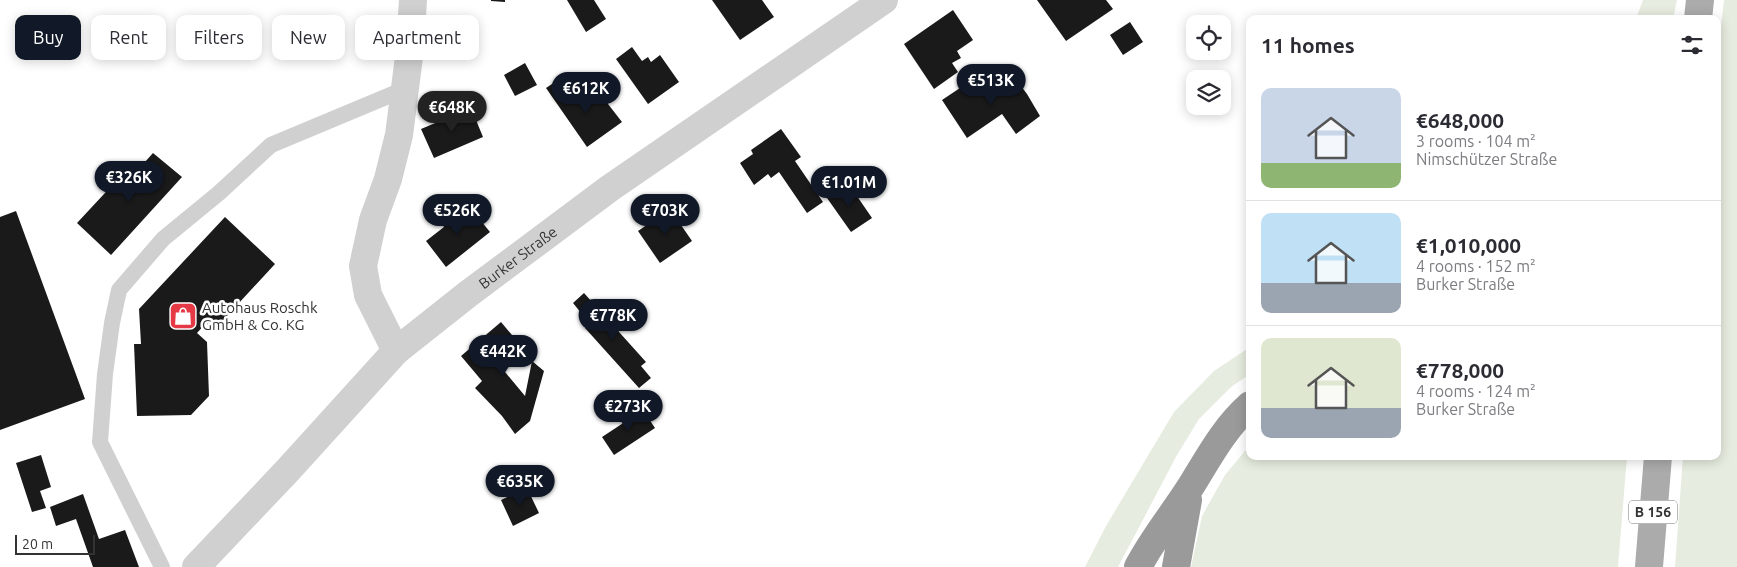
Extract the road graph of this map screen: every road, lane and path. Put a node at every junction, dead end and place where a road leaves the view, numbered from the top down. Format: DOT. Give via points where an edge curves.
graph roads {
  1 [pos="413,0"];
  2 [pos="884,0"];
  3 [pos="1700,0"];
  4 [pos="1698,15"];
  5 [pos="405,89"];
  6 [pos="396,351"];
  7 [pos="1246,409"];
  8 [pos="1658,460"];
  9 [pos="1191,486"];
  10 [pos="162,567"];
  11 [pos="196,567"];
  12 [pos="1138,567"];
  13 [pos="1176,567"];
  14 [pos="1648,567"];
  1 -- 5 [label="street"];
  2 -- 6 [label="street, Burker Straße" via="610,188"];
  3 -- 4 [label="main road"];
  5 -- 6 [label="street" via="399,135 373,220 363,266 368,295"];
  5 -- 10 [label="lane" via="271,145 163,239 120,290 112,323 100,442"];
  6 -- 11 [label="street, Burker Straße"];
  7 -- 9 [label="highway" via="1225,432"];
  8 -- 14 [label="main road, B 156"];
  9 -- 12 [label="highway"];
  9 -- 13 [label="highway"];
}
